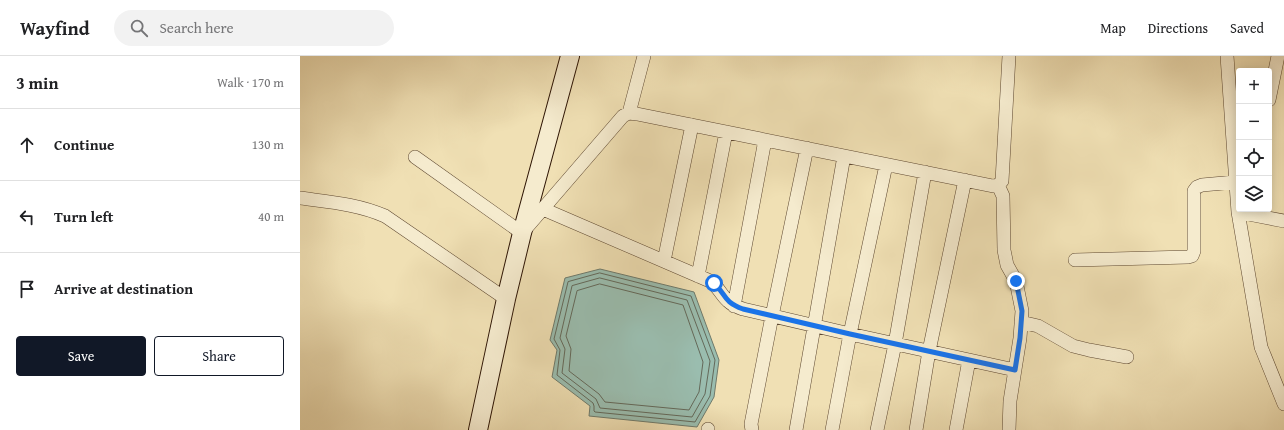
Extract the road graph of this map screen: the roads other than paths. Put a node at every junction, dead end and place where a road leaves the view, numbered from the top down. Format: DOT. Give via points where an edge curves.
graph roads {
  1 [pos="570,56"];
  2 [pos="644,56"];
  3 [pos="1009,56"];
  4 [pos="1227,56"];
  5 [pos="1278,56"];
  6 [pos="1272,85"];
  7 [pos="629,113"];
  8 [pos="692,125"];
  9 [pos="726,132"];
  10 [pos="765,140"];
  11 [pos="807,148"];
  12 [pos="844,156"];
  13 [pos="415,157"];
  14 [pos="886,165"];
  15 [pos="925,172"];
  16 [pos="964,180"];
  17 [pos="1235,182"];
  18 [pos="998,185"];
  19 [pos="1236,185"];
  20 [pos="300,198"];
  21 [pos="543,209"];
  22 [pos="1244,212"];
  23 [pos="1248,212"];
  24 [pos="1284,221"];
  25 [pos="522,233"];
  26 [pos="1075,260"];
  27 [pos="664,261"];
  28 [pos="698,276"];
  29 [pos="506,299"];
  30 [pos="734,306"];
  31 [pos="772,316"];
  32 [pos="1022,322"];
  33 [pos="814,326"];
  34 [pos="850,334"];
  35 [pos="895,344"];
  36 [pos="929,351"];
  37 [pos="1126,356"];
  38 [pos="969,360"];
  39 [pos="1015,370"];
  40 [pos="1283,399"];
  41 [pos="478,430"];
  42 [pos="752,430"];
  43 [pos="796,430"];
  44 [pos="832,430"];
  45 [pos="877,430"];
  46 [pos="916,430"];
  47 [pos="956,430"];
  48 [pos="1009,430"];
  1 -- 25 [label="street"];
  2 -- 7 [label="street"];
  3 -- 18 [label="street" via="1002,181"];
  4 -- 17 [label="street"];
  5 -- 6 [label="street"];
  7 -- 8 [label="street"];
  7 -- 21 [label="street"];
  8 -- 9 [label="street"];
  8 -- 27 [label="street"];
  9 -- 10 [label="street"];
  9 -- 28 [label="street"];
  10 -- 11 [label="street"];
  10 -- 30 [label="street"];
  11 -- 12 [label="street"];
  11 -- 31 [label="street"];
  12 -- 14 [label="street"];
  12 -- 33 [label="street"];
  13 -- 25 [label="street"];
  14 -- 15 [label="street"];
  14 -- 34 [label="street"];
  15 -- 16 [label="street"];
  15 -- 35 [label="street"];
  16 -- 18 [label="street"];
  16 -- 36 [label="street"];
  17 -- 19 [label="street"];
  17 -- 26 [label="street" via="1202,185 1194,191 1192,256"];
  18 -- 32 [label="street" via="1003,196 1004,250 1007,265 1016,281"];
  20 -- 29 [label="street" via="358,206 385,216"];
  21 -- 25 [label="street"];
  21 -- 27 [label="street"];
  22 -- 40 [label="street" via="1261,347"];
  23 -- 24 [label="street"];
  25 -- 29 [label="street"];
  27 -- 28 [label="street"];
  28 -- 30 [label="street" via="714,283"];
  29 -- 41 [label="street"];
  30 -- 31 [label="street"];
  31 -- 33 [label="street"];
  31 -- 42 [label="street" via="751,424"];
  32 -- 37 [label="street" via="1038,326 1073,346"];
  32 -- 39 [label="street"];
  33 -- 34 [label="street"];
  33 -- 43 [label="street"];
  34 -- 35 [label="street"];
  34 -- 44 [label="street"];
  35 -- 36 [label="street"];
  35 -- 45 [label="street"];
  36 -- 38 [label="street"];
  36 -- 46 [label="street"];
  38 -- 39 [label="street"];
  38 -- 47 [label="street"];
  39 -- 48 [label="street"];
}
